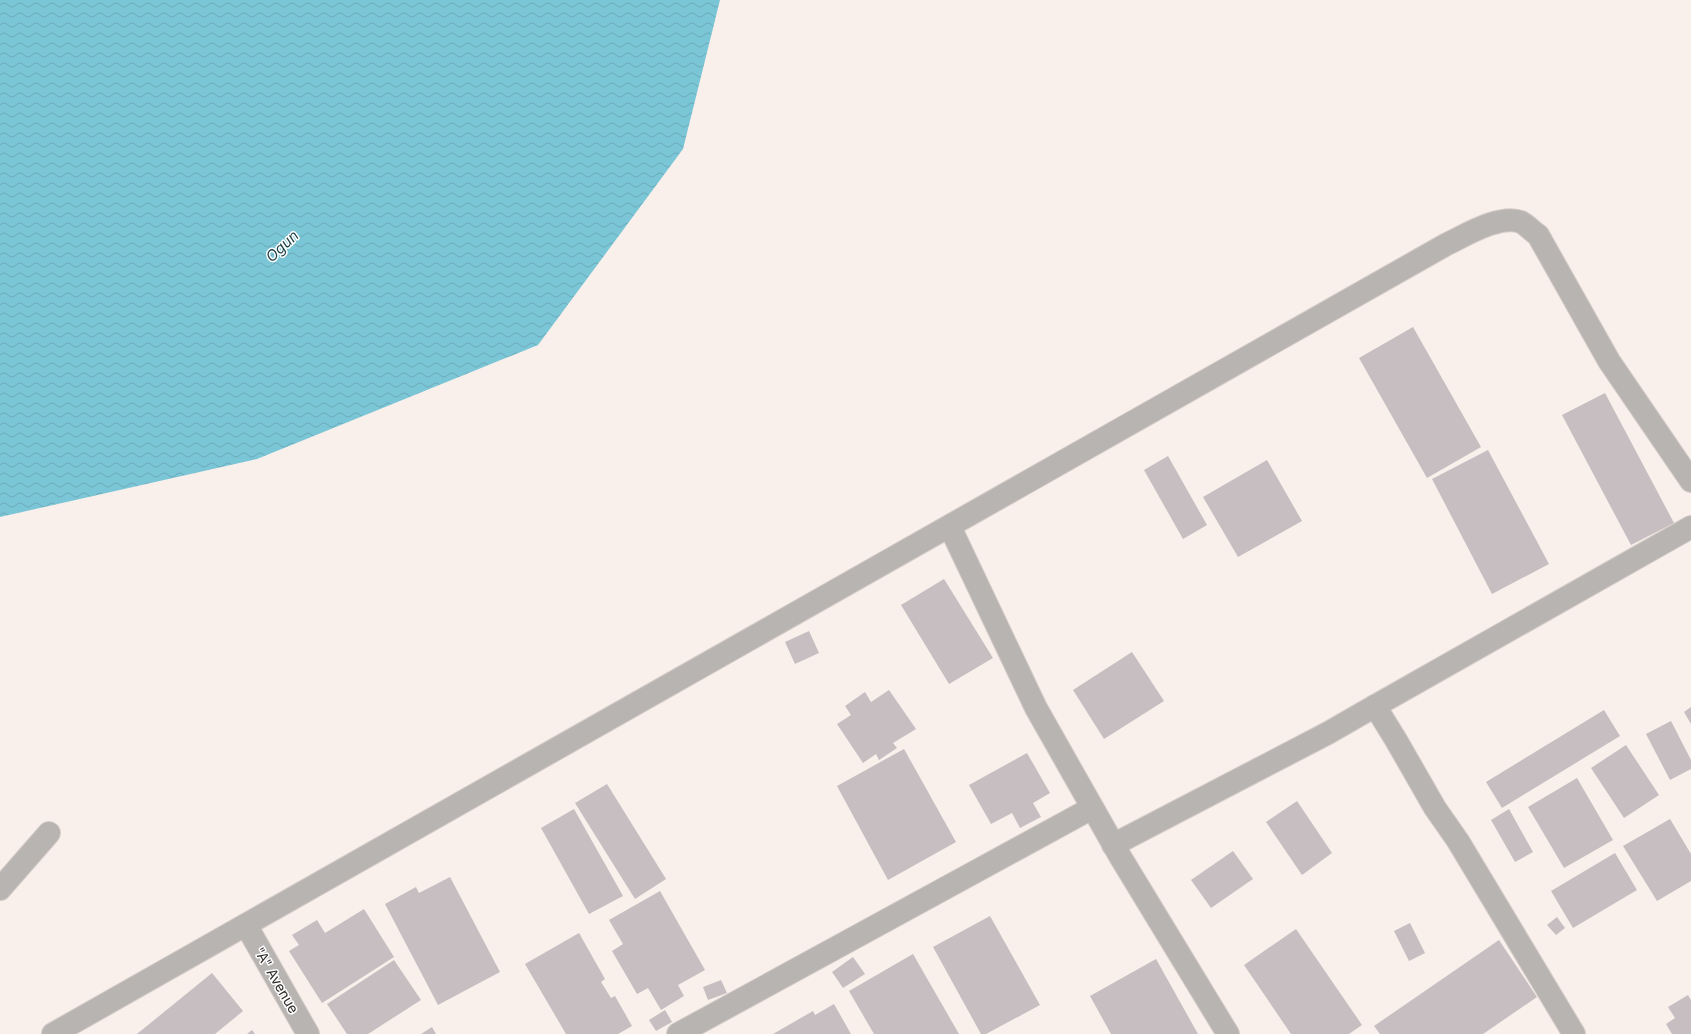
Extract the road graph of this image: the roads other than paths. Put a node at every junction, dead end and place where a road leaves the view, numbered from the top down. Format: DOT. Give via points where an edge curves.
graph roads {
  1 [pos="1691,481"];
  2 [pos="950,527"];
  3 [pos="1691,527"];
  4 [pos="1375,706"];
  5 [pos="1092,808"];
  6 [pos="49,833"];
  7 [pos="1113,845"];
  8 [pos="0,889"];
  9 [pos="246,925"];
  10 [pos="53,1034"];
  11 [pos="308,1034"];
  12 [pos="678,1034"];
  13 [pos="1228,1034"];
  14 [pos="1574,1034"];
  1 -- 2 [label="street" via="1609,361 1538,236 1520,222 1501,221 1447,244"];
  2 -- 5 [label="street" via="1036,708"];
  2 -- 9 [label="street"];
  3 -- 4 [label="street"];
  4 -- 7 [label="street"];
  4 -- 14 [label="street"];
  5 -- 7 [label="street"];
  5 -- 12 [label="street"];
  6 -- 8 [label="street"];
  7 -- 13 [label="street"];
  9 -- 10 [label="street"];
  9 -- 11 [label="street, \"A\" Avenue"];
}
